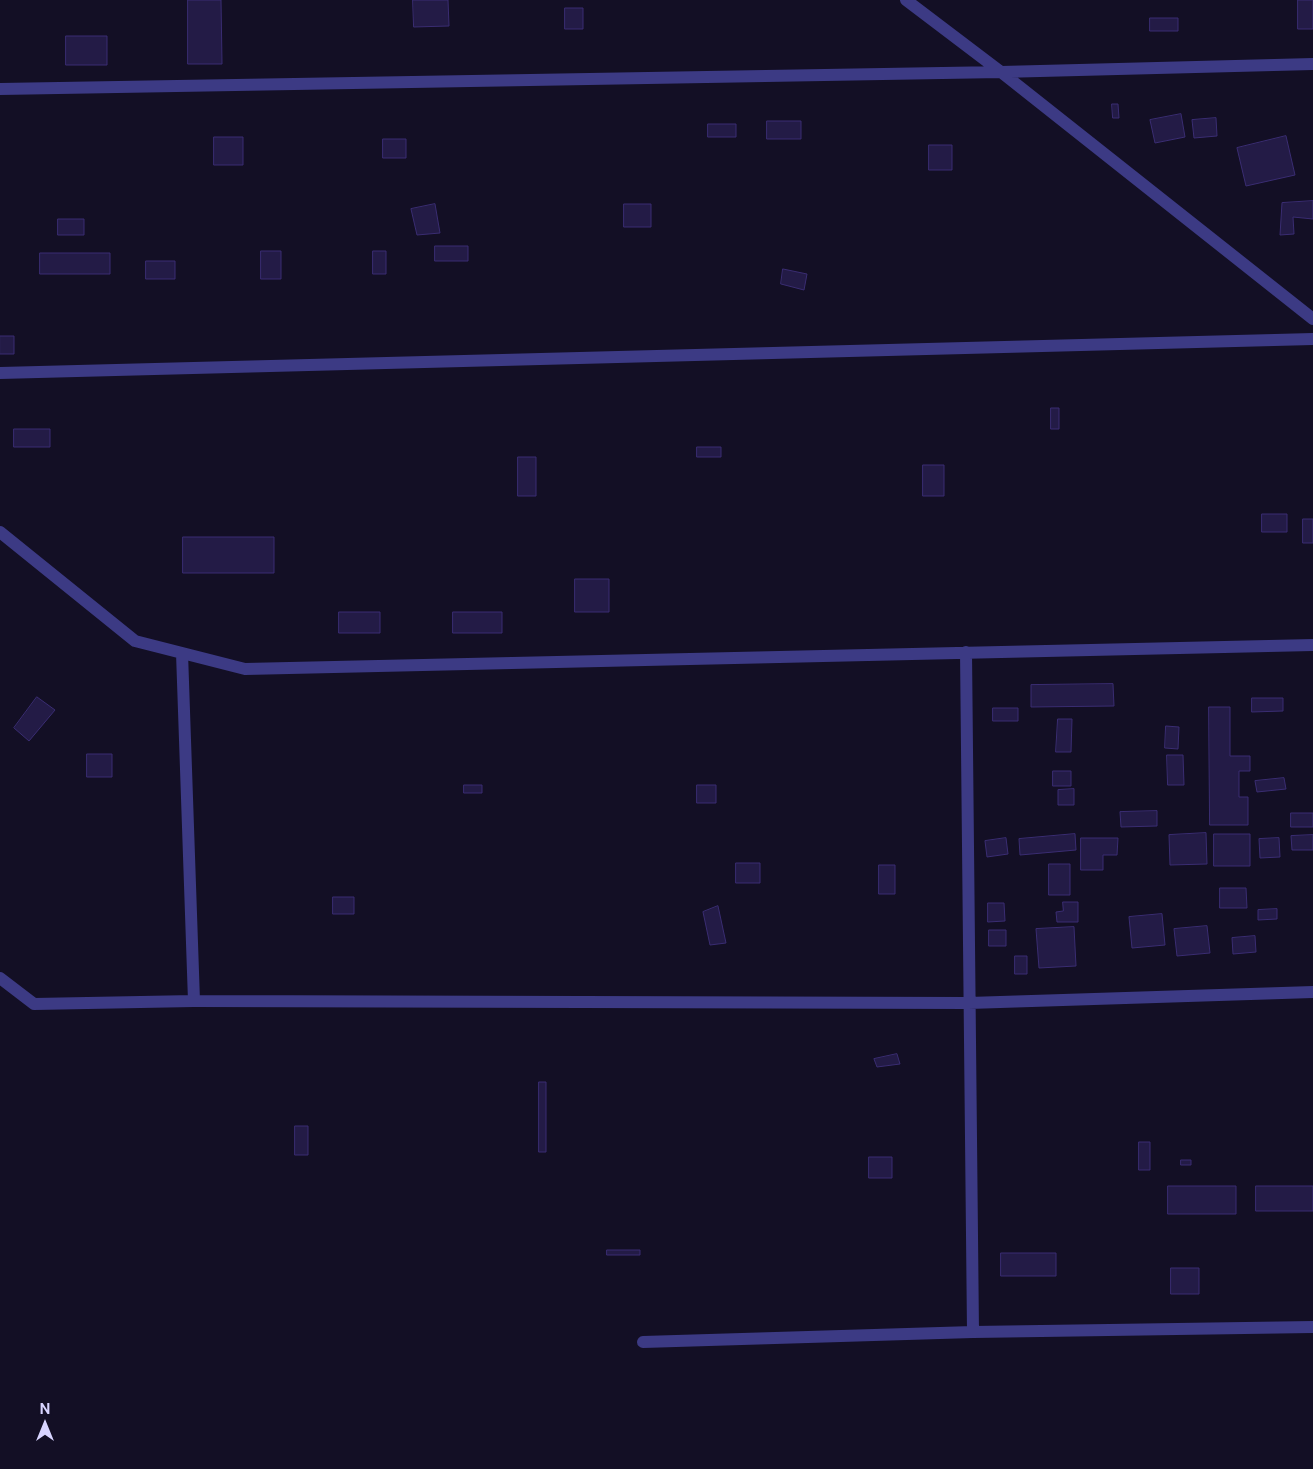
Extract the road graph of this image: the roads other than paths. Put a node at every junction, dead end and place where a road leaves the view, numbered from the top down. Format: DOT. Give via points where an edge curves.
graph roads {
  1 [pos="906,0"];
  2 [pos="1313,64"];
  3 [pos="1000,72"];
  4 [pos="0,89"];
  5 [pos="1313,319"];
  6 [pos="1313,339"];
  7 [pos="0,373"];
  8 [pos="0,532"];
  9 [pos="1313,645"];
  10 [pos="966,652"];
  11 [pos="182,653"];
  12 [pos="0,978"];
  13 [pos="1313,992"];
  14 [pos="194,1001"];
  15 [pos="970,1003"];
  16 [pos="1313,1328"];
  17 [pos="973,1332"];
  18 [pos="643,1342"];
  1 -- 3 [label="street"];
  2 -- 3 [label="street"];
  3 -- 4 [label="street"];
  3 -- 5 [label="street"];
  6 -- 7 [label="street"];
  8 -- 11 [label="street" via="135,641"];
  9 -- 10 [label="street"];
  10 -- 11 [label="street" via="245,669"];
  10 -- 15 [label="street"];
  11 -- 14 [label="street"];
  12 -- 14 [label="street" via="34,1004"];
  13 -- 15 [label="street"];
  14 -- 15 [label="street"];
  15 -- 17 [label="street"];
  16 -- 17 [label="street"];
  17 -- 18 [label="street"];
}
